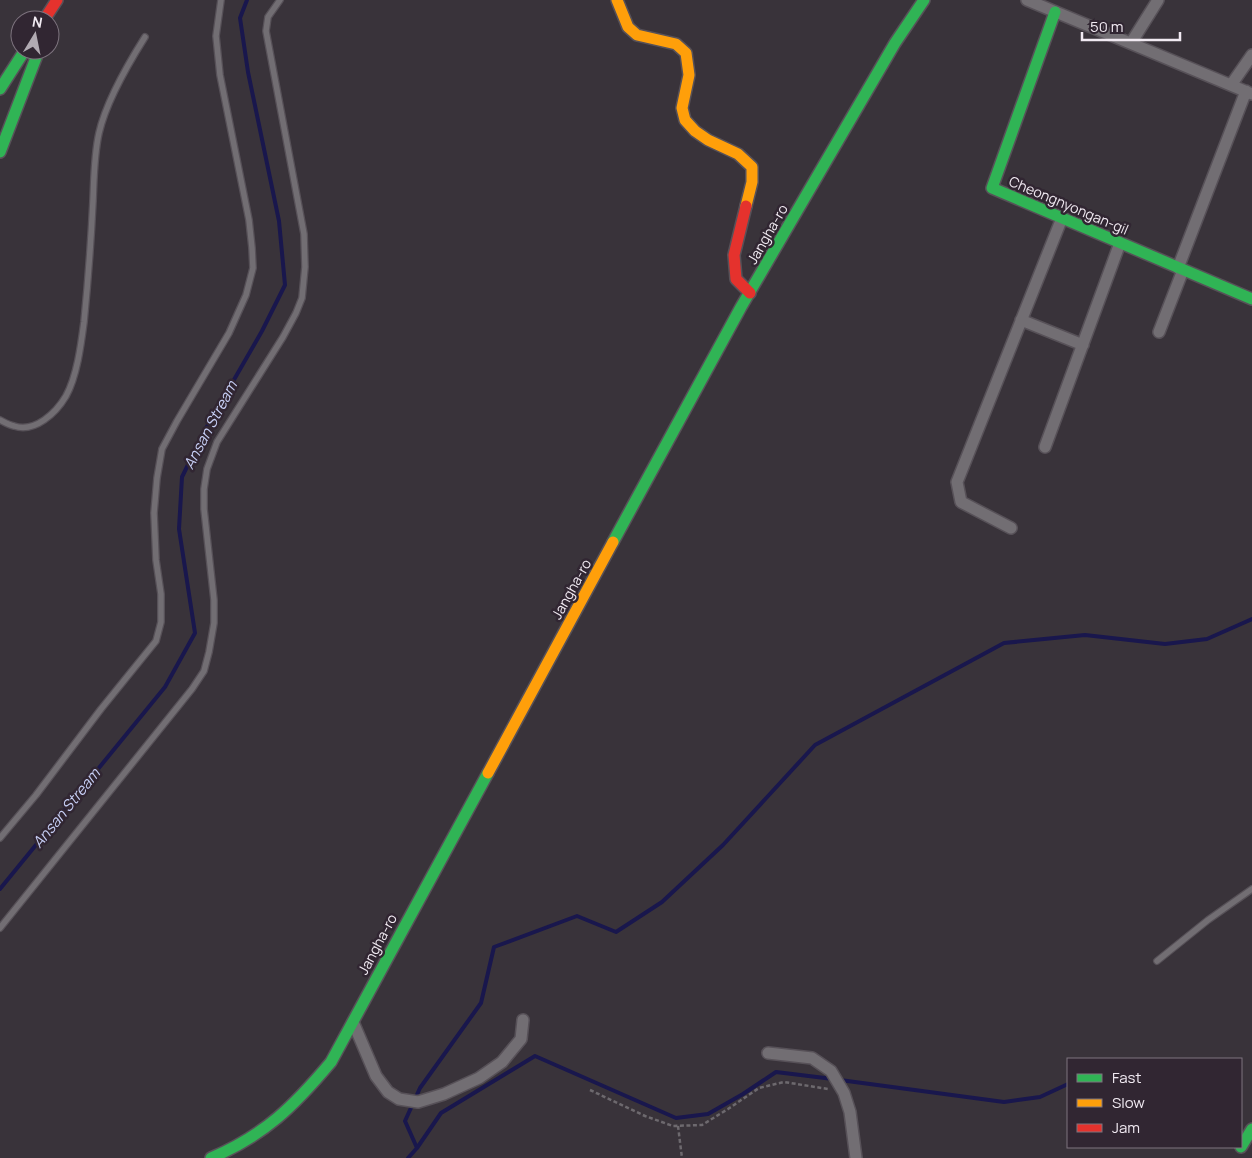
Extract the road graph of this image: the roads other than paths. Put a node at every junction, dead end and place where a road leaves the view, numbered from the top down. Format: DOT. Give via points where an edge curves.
graph roads {
  1 [pos="221,0"];
  2 [pos="280,0"];
  3 [pos="617,0"];
  4 [pos="924,0"];
  5 [pos="1027,0"];
  6 [pos="1158,0"];
  7 [pos="1041,3"];
  8 [pos="1055,12"];
  9 [pos="145,37"];
  10 [pos="1130,43"];
  11 [pos="1252,55"];
  12 [pos="19,60"];
  13 [pos="35,60"];
  14 [pos="1231,85"];
  15 [pos="0,89"];
  16 [pos="1249,93"];
  17 [pos="0,152"];
  18 [pos="1062,218"];
  19 [pos="1120,243"];
  20 [pos="1180,269"];
  21 [pos="750,293"];
  22 [pos="1252,299"];
  23 [pos="1021,320"];
  24 [pos="1159,332"];
  25 [pos="1082,345"];
  26 [pos="1,423"];
  27 [pos="1045,447"];
  28 [pos="1011,528"];
  29 [pos="0,838"];
  30 [pos="1252,889"];
  31 [pos="0,928"];
  32 [pos="1157,961"];
  33 [pos="523,1020"];
  34 [pos="353,1022"];
  35 [pos="768,1053"];
  36 [pos="1252,1129"];
  37 [pos="1242,1145"];
  38 [pos="211,1158"];
  39 [pos="856,1158"];
  1 -- 29 [label="lane" via="216,36 220,75 249,220 253,268 230,333 162,449 154,513 161,594 161,622 156,641"];
  2 -- 31 [label="lane" via="268,17 266,30 304,234 302,298 283,337 217,442 206,470 204,509 214,623 204,671"];
  3 -- 21 [label="main road" via="628,27 637,35 676,44 686,53 689,75 682,108 685,120 694,131 738,154 752,167 752,182 734,255 736,279"];
  4 -- 21 [label="main road, Jangha-ro" via="895,43"];
  5 -- 7 [label="street"];
  6 -- 10 [label="street"];
  7 -- 8 [label="street"];
  8 -- 10 [label="street"];
  8 -- 18 [label="main road, Cheongnyongan-gil" via="992,188"];
  9 -- 26 [label="lane" via="107,108 99,131 80,352 66,396 43,421 28,427"];
  10 -- 14 [label="street"];
  11 -- 14 [label="street"];
  12 -- 15 [label="main road"];
  13 -- 17 [label="main road"];
  14 -- 16 [label="street"];
  16 -- 20 [label="street"];
  18 -- 19 [label="main road, Cheongnyongan-gil"];
  18 -- 23 [label="street"];
  19 -- 20 [label="main road, Cheongnyongan-gil"];
  19 -- 25 [label="street"];
  20 -- 22 [label="main road, Cheongnyongan-gil"];
  20 -- 24 [label="street"];
  21 -- 34 [label="main road, Jangha-ro"];
  23 -- 25 [label="street"];
  23 -- 28 [label="street" via="957,482 961,502"];
  25 -- 27 [label="street"];
  30 -- 32 [label="lane"];
  33 -- 34 [label="street" via="521,1039 502,1062 479,1078 418,1102 399,1099 388,1092 376,1076"];
  34 -- 38 [label="main road, Jangha-ro" via="331,1062 300,1099 262,1133"];
  35 -- 39 [label="street" via="812,1058 831,1071 850,1112"];
  36 -- 37 [label="main road"];
}
